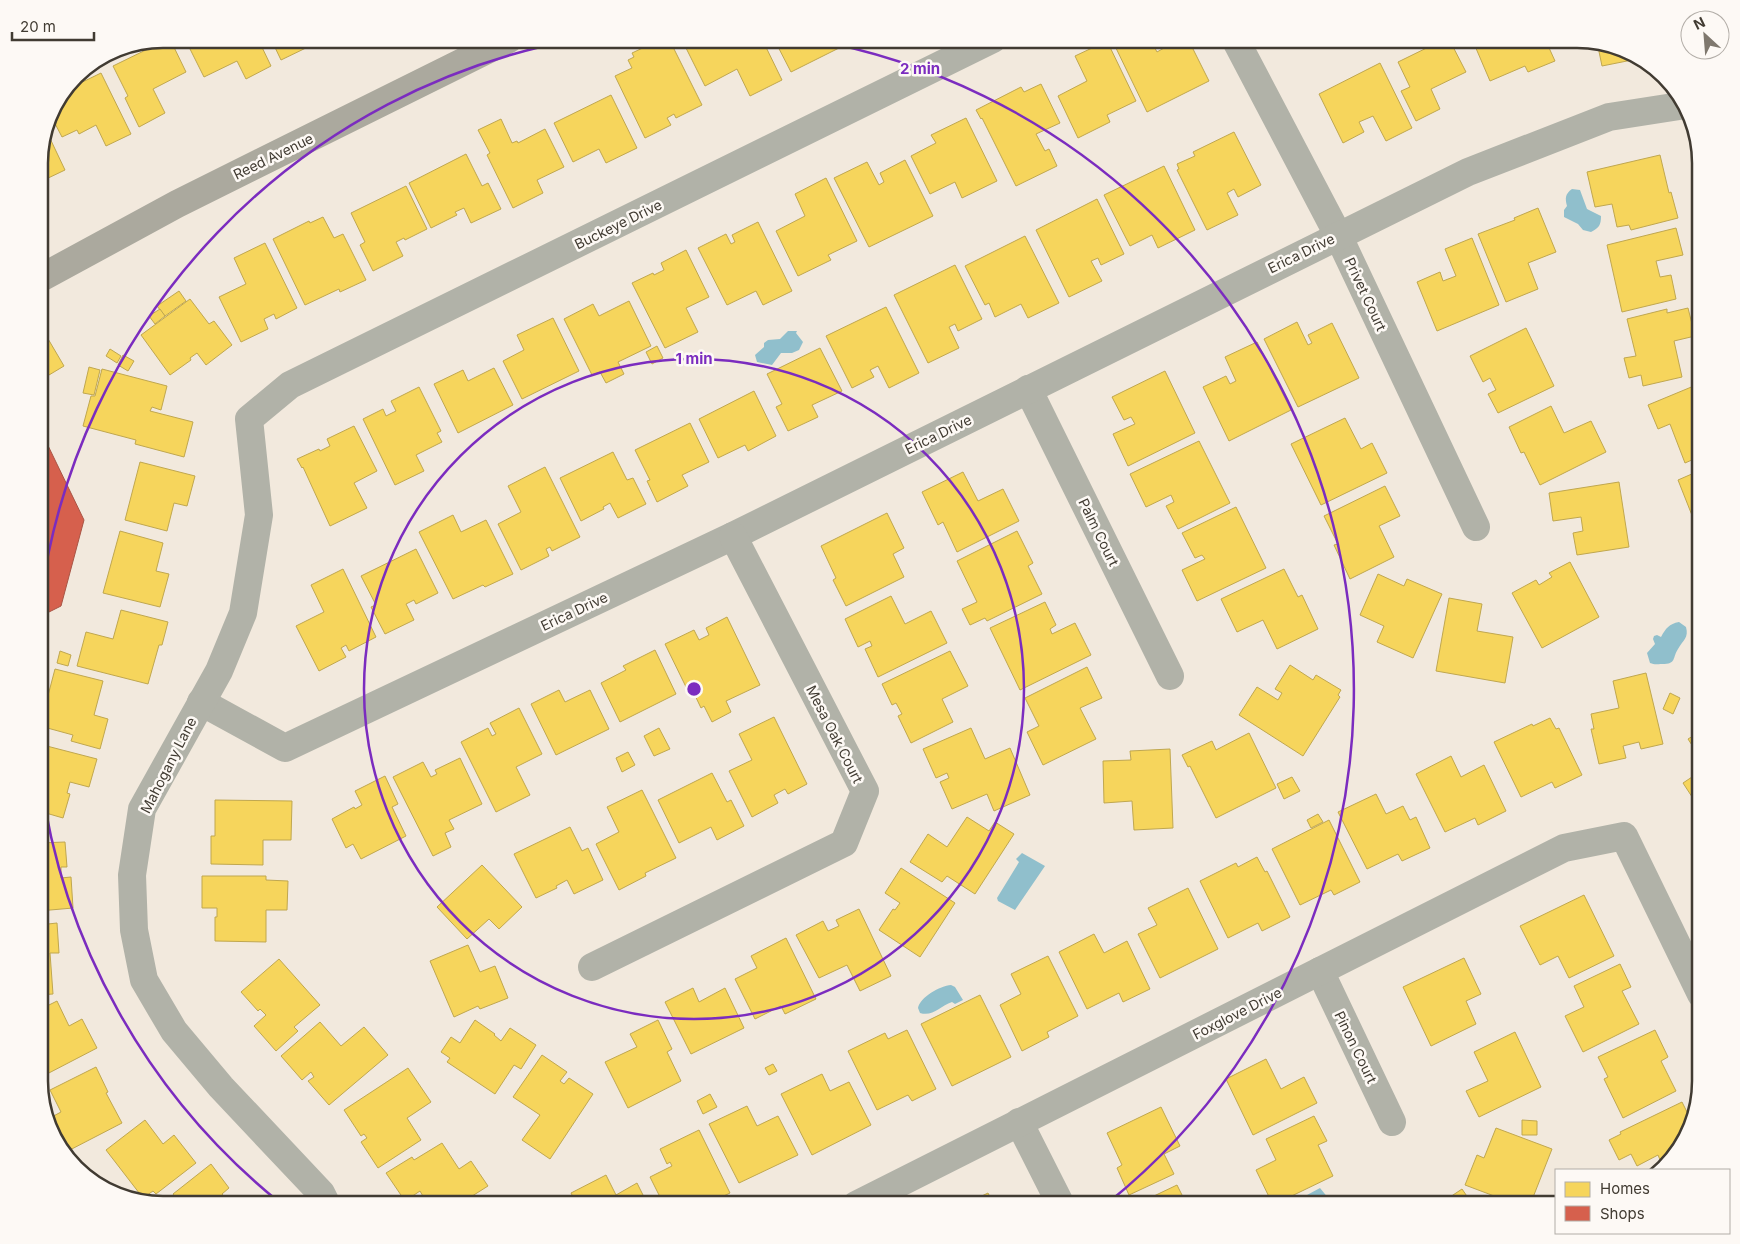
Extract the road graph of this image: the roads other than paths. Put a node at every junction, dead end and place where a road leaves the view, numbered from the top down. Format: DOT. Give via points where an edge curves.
graph roads {
  1 [pos="491,48"];
  2 [pos="975,48"];
  3 [pos="1240,48"];
  4 [pos="1677,106"];
  5 [pos="1338,235"];
  6 [pos="48,274"];
  7 [pos="1028,389"];
  8 [pos="249,419"];
  9 [pos="1476,527"];
  10 [pos="734,536"];
  11 [pos="1170,676"];
  12 [pos="201,702"];
  13 [pos="592,968"];
  14 [pos="1320,971"];
  15 [pos="1692,976"];
  16 [pos="1019,1122"];
  17 [pos="1392,1122"];
  18 [pos="322,1196"];
  19 [pos="874,1196"];
  20 [pos="1057,1196"];
  1 -- 6 [label="main road, Reed Avenue" via="177,204"];
  2 -- 8 [label="street, Buckeye Drive" via="290,385"];
  3 -- 5 [label="street, Privet Court"];
  4 -- 5 [label="street, Erica Drive" via="1609,116 1468,172"];
  5 -- 7 [label="street, Erica Drive"];
  5 -- 9 [label="street, Privet Court"];
  7 -- 10 [label="street, Erica Drive"];
  7 -- 11 [label="street, Palm Court"];
  8 -- 12 [label="street, Mahogany Lane" via="260,515 243,613 219,671"];
  10 -- 12 [label="street, Erica Drive" via="286,748"];
  10 -- 13 [label="street, Mesa Oak Court" via="865,791 844,843"];
  12 -- 18 [label="street, Mahogany Lane" via="142,809 132,875 134,930 144,980 174,1031 221,1087"];
  14 -- 15 [label="street, Foxglove Drive" via="1564,848 1624,836"];
  14 -- 16 [label="street, Foxglove Drive"];
  14 -- 17 [label="street, Pinon Court"];
  16 -- 19 [label="street, Foxglove Drive"];
  16 -- 20 [label="street"];
}
